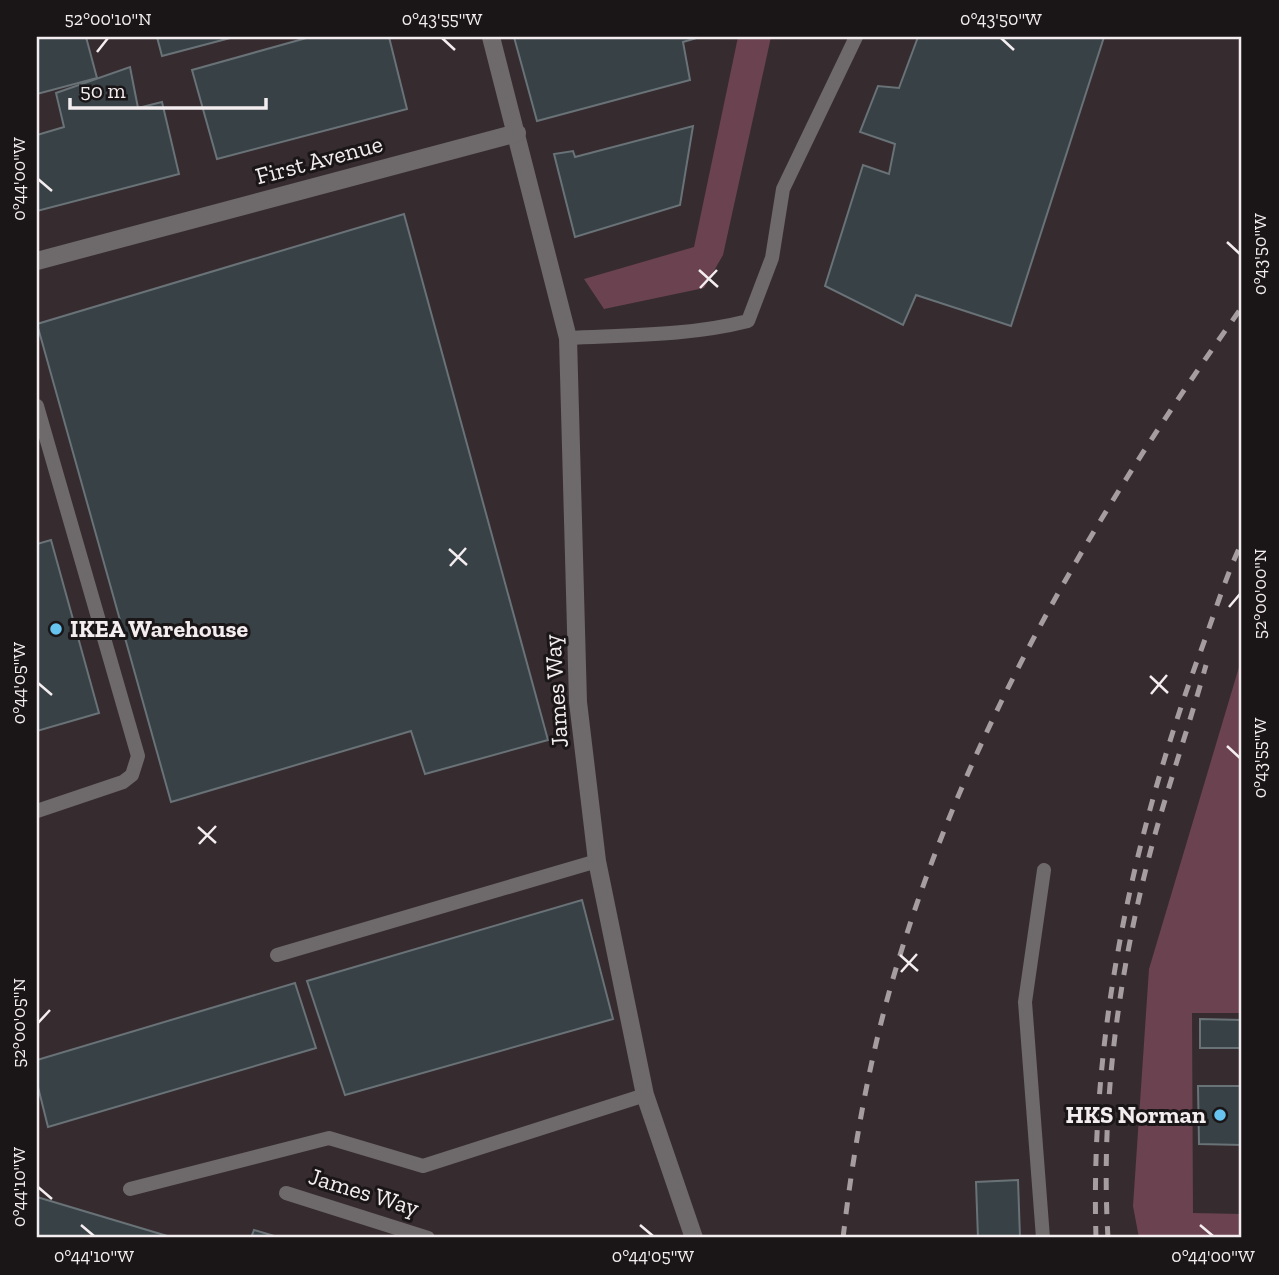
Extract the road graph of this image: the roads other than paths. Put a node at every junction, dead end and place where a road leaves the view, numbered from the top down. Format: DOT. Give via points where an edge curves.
graph roads {
  1 [pos="491,37"];
  2 [pos="856,37"];
  3 [pos="517,133"];
  4 [pos="37,261"];
  5 [pos="568,338"];
  6 [pos="37,406"];
  7 [pos="43,454"];
  8 [pos="37,811"];
  9 [pos="597,861"];
  10 [pos="1044,870"];
  11 [pos="277,955"];
  12 [pos="645,1095"];
  13 [pos="130,1189"];
  14 [pos="286,1194"];
  15 [pos="428,1238"];
  16 [pos="694,1238"];
  17 [pos="1043,1238"];
  1 -- 3 [label="street"];
  2 -- 5 [label="lane" via="783,189 772,258 748,321 666,333"];
  3 -- 4 [label="street, First Avenue"];
  3 -- 5 [label="street, James Way"];
  5 -- 9 [label="street, James Way" via="579,702"];
  6 -- 7 [label="lane"];
  7 -- 8 [label="lane" via="138,756 132,775 123,782"];
  9 -- 11 [label="lane"];
  9 -- 12 [label="street, James Way"];
  10 -- 17 [label="lane" via="1025,1002"];
  12 -- 13 [label="lane" via="423,1166 329,1138"];
  12 -- 16 [label="street, James Way"];
  14 -- 15 [label="lane, James Way"];
}
